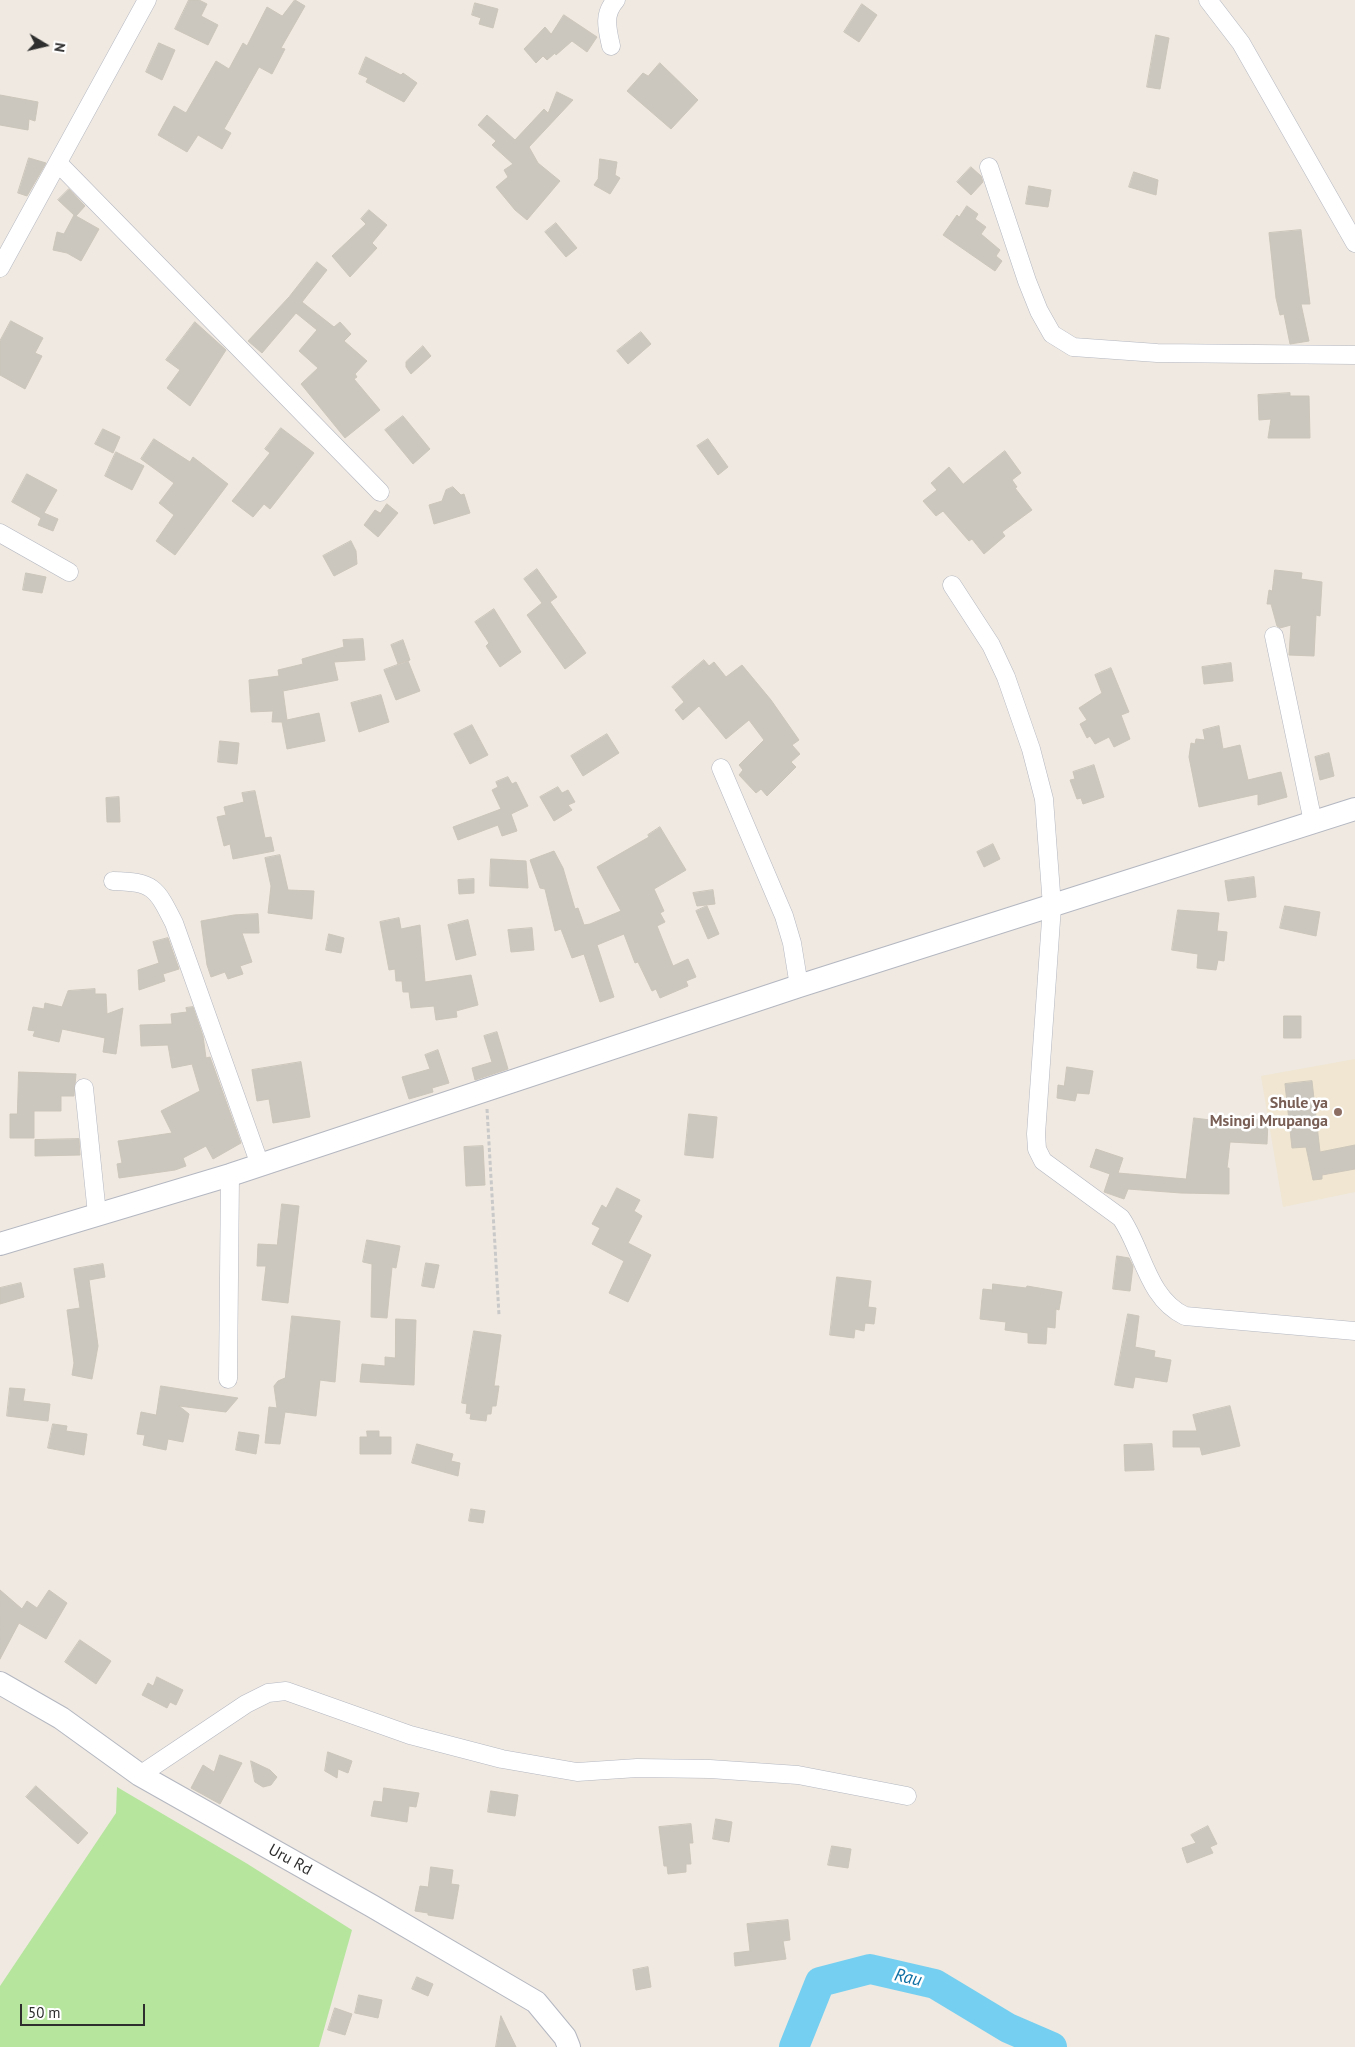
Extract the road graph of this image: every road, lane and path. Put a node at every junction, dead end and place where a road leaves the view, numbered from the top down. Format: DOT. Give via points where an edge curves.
graph roads {
  1 [pos="147,0"];
  2 [pos="616,0"];
  3 [pos="1208,0"];
  4 [pos="611,46"];
  5 [pos="58,163"];
  6 [pos="989,167"];
  7 [pos="8,238"];
  8 [pos="1355,243"];
  9 [pos="0,268"];
  10 [pos="1355,354"];
  11 [pos="380,492"];
  12 [pos="0,533"];
  13 [pos="69,572"];
  14 [pos="952,585"];
  15 [pos="1274,636"];
  16 [pos="721,768"];
  17 [pos="1355,809"];
  18 [pos="1313,822"];
  19 [pos="112,881"];
  20 [pos="1052,906"];
  21 [pos="799,986"];
  22 [pos="84,1088"];
  23 [pos="486,1088"];
  24 [pos="260,1165"];
  25 [pos="230,1175"];
  26 [pos="96,1214"];
  27 [pos="0,1244"];
  28 [pos="499,1314"];
  29 [pos="1355,1331"];
  30 [pos="228,1379"];
  31 [pos="0,1683"];
  32 [pos="140,1775"];
  33 [pos="907,1796"];
  34 [pos="569,2047"];
  1 -- 5 [label="street"];
  2 -- 4 [label="street" via="607,16"];
  3 -- 8 [label="street" via="1241,43"];
  5 -- 7 [label="street"];
  5 -- 11 [label="street"];
  6 -- 10 [label="street" via="1039,311 1052,334 1072,347 1157,353"];
  7 -- 9 [label="street"];
  12 -- 13 [label="street"];
  14 -- 20 [label="street" via="991,645 1006,677 1031,749 1044,799"];
  15 -- 18 [label="street"];
  16 -- 21 [label="street" via="781,908 792,943"];
  17 -- 18 [label="street"];
  18 -- 20 [label="street"];
  19 -- 24 [label="street" via="137,881 161,896 174,923"];
  20 -- 21 [label="street"];
  20 -- 29 [label="street" via="1036,1134 1037,1149 1043,1161 1121,1218 1148,1274 1163,1300 1173,1310 1185,1316"];
  21 -- 23 [label="street"];
  22 -- 26 [label="street"];
  23 -- 24 [label="street"];
  23 -- 28 [label="path"];
  24 -- 25 [label="street"];
  25 -- 26 [label="street"];
  25 -- 30 [label="street"];
  26 -- 27 [label="street"];
  31 -- 32 [label="street, Uru Rd" via="61,1718"];
  32 -- 33 [label="street" via="246,1704 268,1693 286,1691 410,1735 502,1760 576,1772 637,1768 798,1775"];
  32 -- 34 [label="street, Uru Rd" via="536,2002 565,2037"];
}
